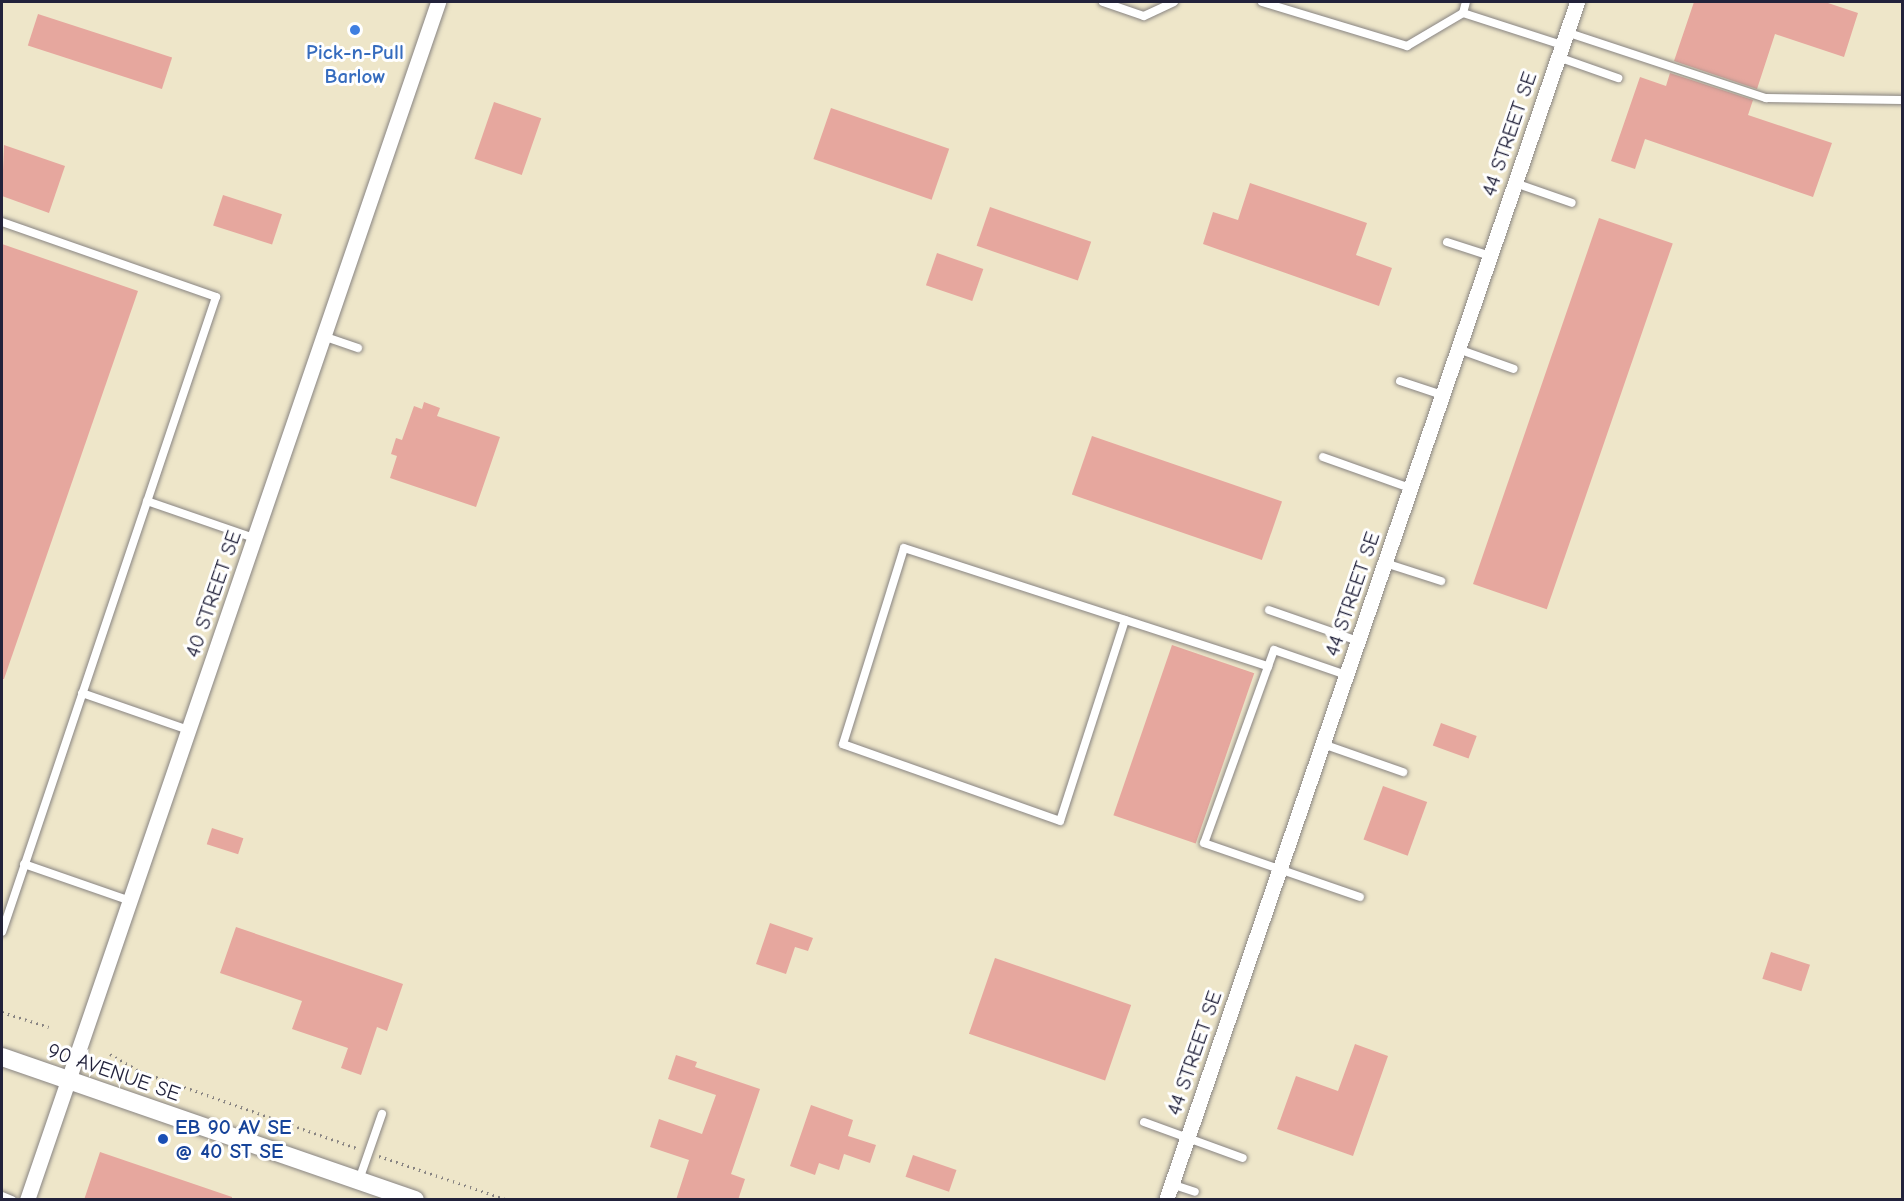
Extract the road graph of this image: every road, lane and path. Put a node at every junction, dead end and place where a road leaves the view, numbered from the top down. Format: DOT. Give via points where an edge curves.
graph roads {
  1 [pos="438,2"];
  2 [pos="1103,2"];
  3 [pos="1174,2"];
  4 [pos="1262,2"];
  5 [pos="1466,2"];
  6 [pos="1577,2"];
  7 [pos="1462,13"];
  8 [pos="1562,45"];
  9 [pos="1618,78"];
  10 [pos="1902,100"];
  11 [pos="1515,183"];
  12 [pos="1572,202"];
  13 [pos="2,222"];
  14 [pos="1447,242"];
  15 [pos="1490,256"];
  16 [pos="323,336"];
  17 [pos="358,348"];
  18 [pos="1458,350"];
  19 [pos="1514,369"];
  20 [pos="1400,381"];
  21 [pos="1442,395"];
  22 [pos="1323,457"];
  23 [pos="1410,488"];
  24 [pos="147,501"];
  25 [pos="254,538"];
  26 [pos="1385,563"];
  27 [pos="1441,581"];
  28 [pos="1269,610"];
  29 [pos="1125,620"];
  30 [pos="1358,641"];
  31 [pos="1268,666"];
  32 [pos="1346,675"];
  33 [pos="82,693"];
  34 [pos="188,730"];
  35 [pos="1323,744"];
  36 [pos="1403,772"];
  37 [pos="24,864"];
  38 [pos="1280,868"];
  39 [pos="1360,897"];
  40 [pos="130,901"];
  41 [pos="2,932"];
  42 [pos="2,1012"];
  43 [pos="49,1027"];
  44 [pos="110,1054"];
  45 [pos="2,1057"];
  46 [pos="68,1080"];
  47 [pos="382,1114"];
  48 [pos="1144,1122"];
  49 [pos="1187,1138"];
  50 [pos="369,1153"];
  51 [pos="1243,1158"];
  52 [pos="359,1180"];
  53 [pos="1171,1184"];
  54 [pos="1195,1192"];
  55 [pos="2,1196"];
  56 [pos="12,1200"];
  57 [pos="27,1200"];
  58 [pos="415,1200"];
  59 [pos="508,1200"];
  60 [pos="1166,1200"];
  1 -- 16 [label="street, 40 STREET SE"];
  2 -- 3 [label="lane" via="1144,16"];
  4 -- 7 [label="lane" via="1407,46"];
  5 -- 7 [label="lane"];
  6 -- 8 [label="street, 44 STREET SE"];
  7 -- 8 [label="lane"];
  8 -- 9 [label="lane"];
  8 -- 10 [label="lane" via="1766,98"];
  8 -- 11 [label="street, 44 STREET SE"];
  11 -- 12 [label="lane"];
  11 -- 15 [label="street, 44 STREET SE"];
  13 -- 24 [label="lane" via="216,297"];
  14 -- 15 [label="lane"];
  15 -- 18 [label="street, 44 STREET SE"];
  16 -- 17 [label="lane"];
  16 -- 25 [label="street, 40 STREET SE"];
  18 -- 19 [label="lane"];
  18 -- 21 [label="street, 44 STREET SE"];
  20 -- 21 [label="lane"];
  21 -- 23 [label="street, 44 STREET SE"];
  22 -- 23 [label="lane"];
  23 -- 26 [label="street, 44 STREET SE"];
  24 -- 25 [label="lane"];
  24 -- 33 [label="lane"];
  25 -- 34 [label="street, 40 STREET SE"];
  26 -- 27 [label="lane"];
  26 -- 30 [label="street, 44 STREET SE"];
  28 -- 30 [label="lane"];
  29 -- 29 [label="lane" via="904,548 843,744 1060,821"];
  29 -- 31 [label="lane"];
  30 -- 32 [label="street, 44 STREET SE"];
  31 -- 32 [label="lane" via="1274,650"];
  31 -- 38 [label="lane" via="1204,843"];
  32 -- 35 [label="street, 44 STREET SE"];
  33 -- 34 [label="lane"];
  33 -- 37 [label="lane"];
  34 -- 40 [label="street, 40 STREET SE"];
  35 -- 36 [label="lane"];
  35 -- 38 [label="street, 44 STREET SE"];
  37 -- 40 [label="lane"];
  37 -- 41 [label="lane"];
  38 -- 39 [label="lane"];
  38 -- 49 [label="street, 44 STREET SE"];
  40 -- 46 [label="street, 40 STREET SE"];
  42 -- 43 [label="path"];
  44 -- 50 [label="path" via="139,1071"];
  45 -- 46 [label="street, 90 AVENUE SE"];
  46 -- 52 [label="street, 90 AVENUE SE"];
  46 -- 57 [label="street, 40 STREET SE"];
  47 -- 50 [label="lane"];
  48 -- 49 [label="lane"];
  49 -- 51 [label="lane"];
  49 -- 53 [label="street, 44 STREET SE"];
  50 -- 52 [label="lane"];
  50 -- 59 [label="path"];
  52 -- 58 [label="street, 90 AVENUE SE"];
  53 -- 54 [label="lane"];
  53 -- 60 [label="street, 44 STREET SE"];
  55 -- 56 [label="lane"];
}
